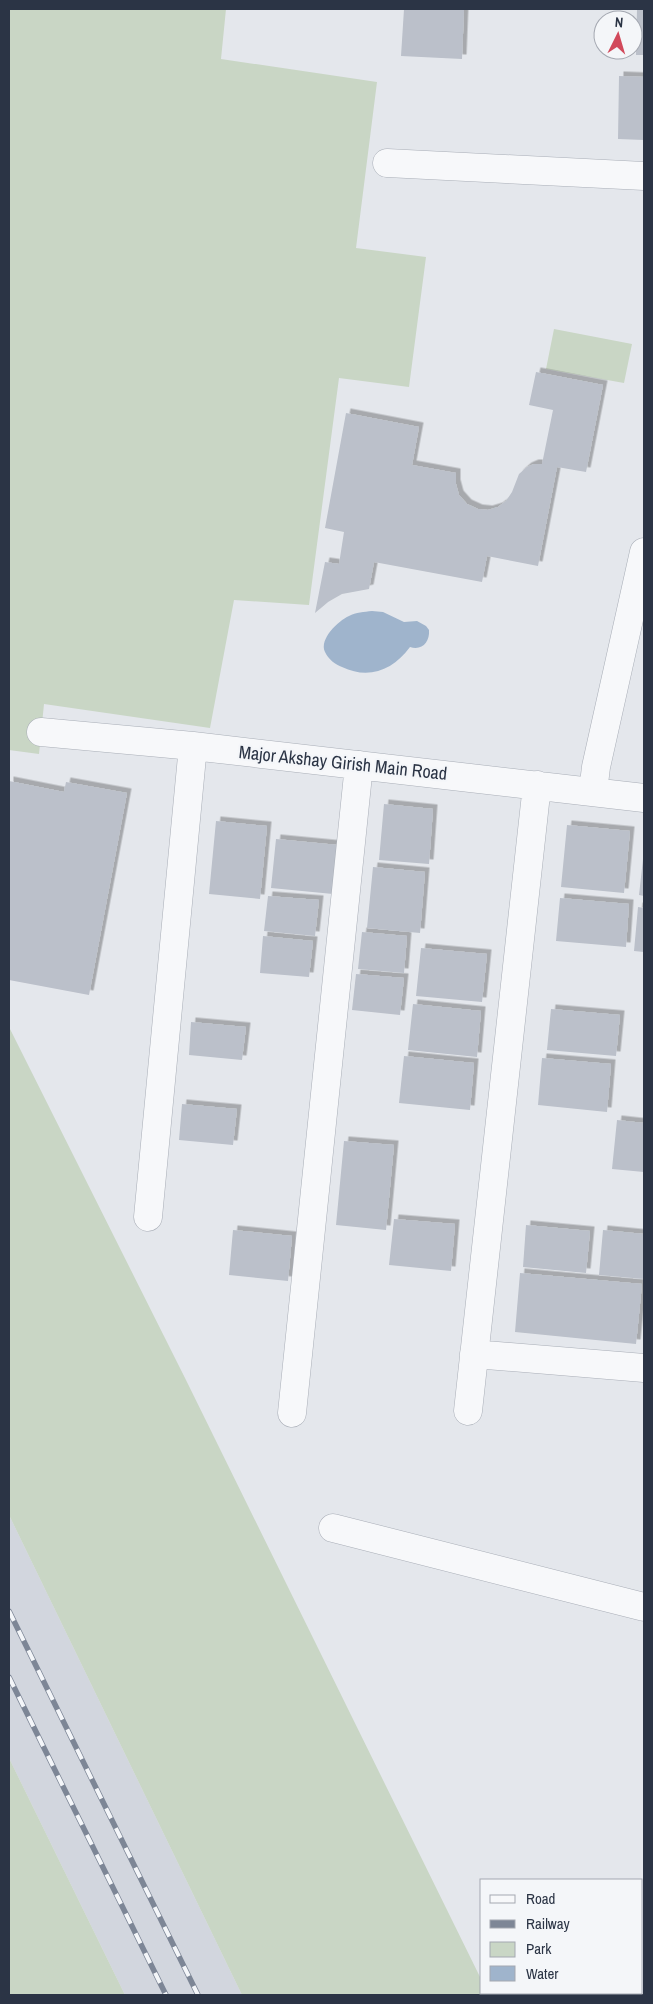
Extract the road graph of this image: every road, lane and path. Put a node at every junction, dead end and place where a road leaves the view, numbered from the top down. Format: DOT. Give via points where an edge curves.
graph roads {
  1 [pos="387,163"];
  2 [pos="644,176"];
  3 [pos="644,552"];
  4 [pos="41,732"];
  5 [pos="193,746"];
  6 [pos="359,765"];
  7 [pos="537,786"];
  8 [pos="593,792"];
  9 [pos="644,798"];
  10 [pos="148,1217"];
  11 [pos="474,1354"];
  12 [pos="644,1368"];
  13 [pos="468,1411"];
  14 [pos="292,1413"];
  15 [pos="333,1528"];
  16 [pos="644,1607"];
  1 -- 2 [label="street"];
  3 -- 8 [label="street"];
  4 -- 5 [label="street, Major Akshay Girish Main Road"];
  5 -- 6 [label="street, Major Akshay Girish Main Road"];
  5 -- 10 [label="street"];
  6 -- 7 [label="street, Major Akshay Girish Main Road"];
  6 -- 14 [label="street"];
  7 -- 8 [label="street, Major Akshay Girish Main Road"];
  7 -- 11 [label="street"];
  8 -- 9 [label="street, Major Akshay Girish Main Road"];
  11 -- 12 [label="street"];
  11 -- 13 [label="street"];
  15 -- 16 [label="street"];
}
